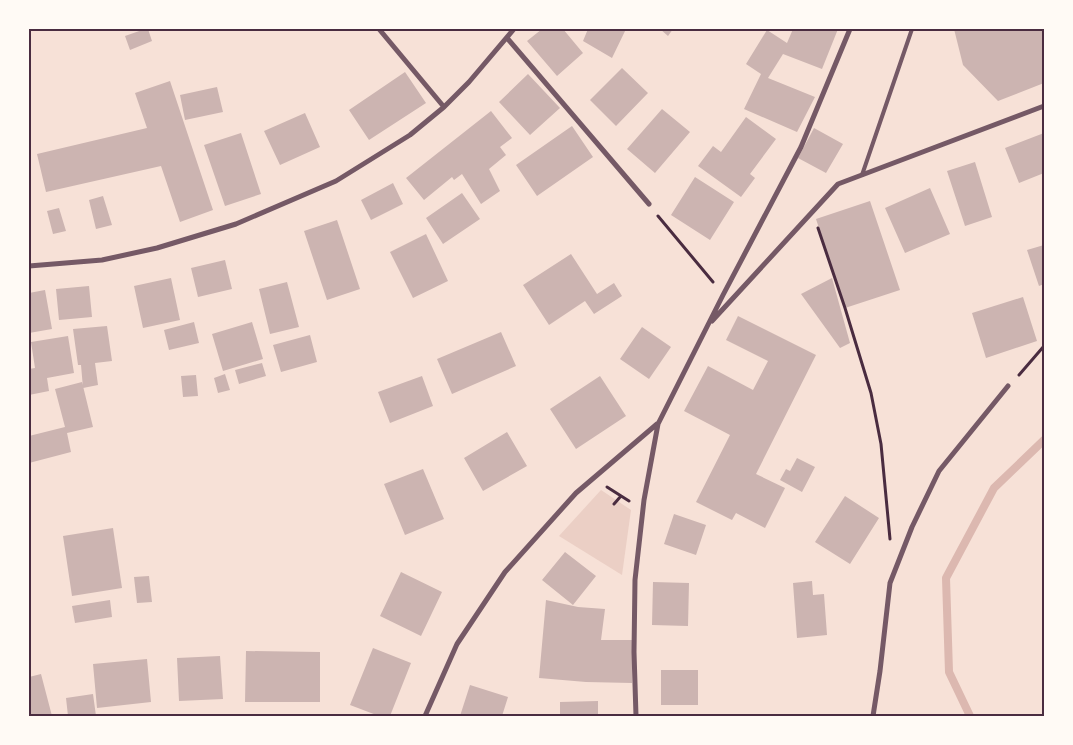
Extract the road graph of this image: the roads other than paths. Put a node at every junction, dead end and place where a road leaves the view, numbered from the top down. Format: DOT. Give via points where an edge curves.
graph roads {
  1 [pos="379,29"];
  2 [pos="514,29"];
  3 [pos="850,29"];
  4 [pos="912,29"];
  5 [pos="507,38"];
  6 [pos="1044,106"];
  7 [pos="444,107"];
  8 [pos="862,175"];
  9 [pos="649,204"];
  10 [pos="29,266"];
  11 [pos="707,327"];
  12 [pos="1008,386"];
  13 [pos="658,424"];
  14 [pos="425,716"];
  15 [pos="636,716"];
  16 [pos="873,716"];
  1 -- 7 [label="street"];
  2 -- 5 [label="street"];
  3 -- 11 [label="street" via="801,147"];
  4 -- 8 [label="lane"];
  5 -- 7 [label="street"];
  5 -- 9 [label="street"];
  6 -- 8 [label="street"];
  7 -- 10 [label="street" via="410,135 336,181 236,224 157,248 102,260"];
  8 -- 11 [label="street" via="838,184"];
  11 -- 13 [label="street"];
  12 -- 16 [label="street" via="939,470 912,527 890,583"];
  13 -- 14 [label="street" via="576,493 505,572 457,644"];
  13 -- 15 [label="street" via="642,510 635,580"];
}
